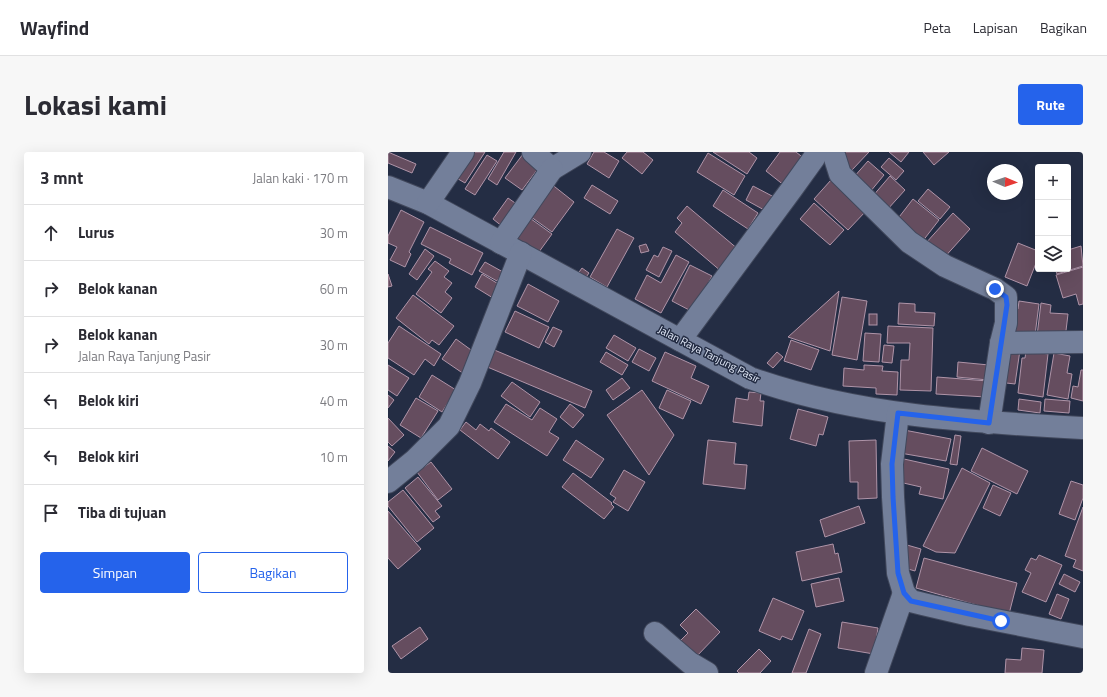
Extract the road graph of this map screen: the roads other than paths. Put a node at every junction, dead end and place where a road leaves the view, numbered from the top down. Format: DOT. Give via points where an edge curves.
graph roads {
  1 [pos="463,152"];
  2 [pos="533,152"];
  3 [pos="580,152"];
  4 [pos="816,152"];
  5 [pos="833,152"];
  6 [pos="552,169"];
  7 [pos="388,187"];
  8 [pos="428,203"];
  9 [pos="502,242"];
  10 [pos="521,253"];
  11 [pos="680,340"];
  12 [pos="1083,342"];
  13 [pos="1001,343"];
  14 [pos="898,413"];
  15 [pos="989,423"];
  16 [pos="1083,428"];
  17 [pos="388,482"];
  18 [pos="904,593"];
  19 [pos="655,633"];
  20 [pos="1083,637"];
  21 [pos="693,670"];
  22 [pos="876,673"];
  1 -- 8 [label="street"];
  2 -- 6 [label="street"];
  3 -- 6 [label="street"];
  4 -- 11 [label="street" via="791,190"];
  5 -- 13 [label="street" via="840,174 909,242 945,266 995,289 1006,297 1006,324"];
  6 -- 9 [label="street"];
  7 -- 8 [label="street, Jalan Raya Tanjung Pasir"];
  8 -- 9 [label="street, Jalan Raya Tanjung Pasir"];
  9 -- 10 [label="street, Jalan Raya Tanjung Pasir"];
  10 -- 11 [label="street, Jalan Raya Tanjung Pasir"];
  10 -- 17 [label="street" via="470,383 449,426"];
  11 -- 14 [label="street, Jalan Raya Tanjung Pasir" via="750,378 788,391"];
  12 -- 13 [label="street"];
  13 -- 15 [label="street"];
  14 -- 15 [label="street, Jalan Raya Tanjung Pasir"];
  14 -- 18 [label="street" via="892,484 898,573"];
  15 -- 16 [label="street, Jalan Raya Tanjung Pasir"];
  18 -- 20 [label="street" via="911,601 923,604"];
  18 -- 22 [label="street"];
  19 -- 21 [label="street"];
}
